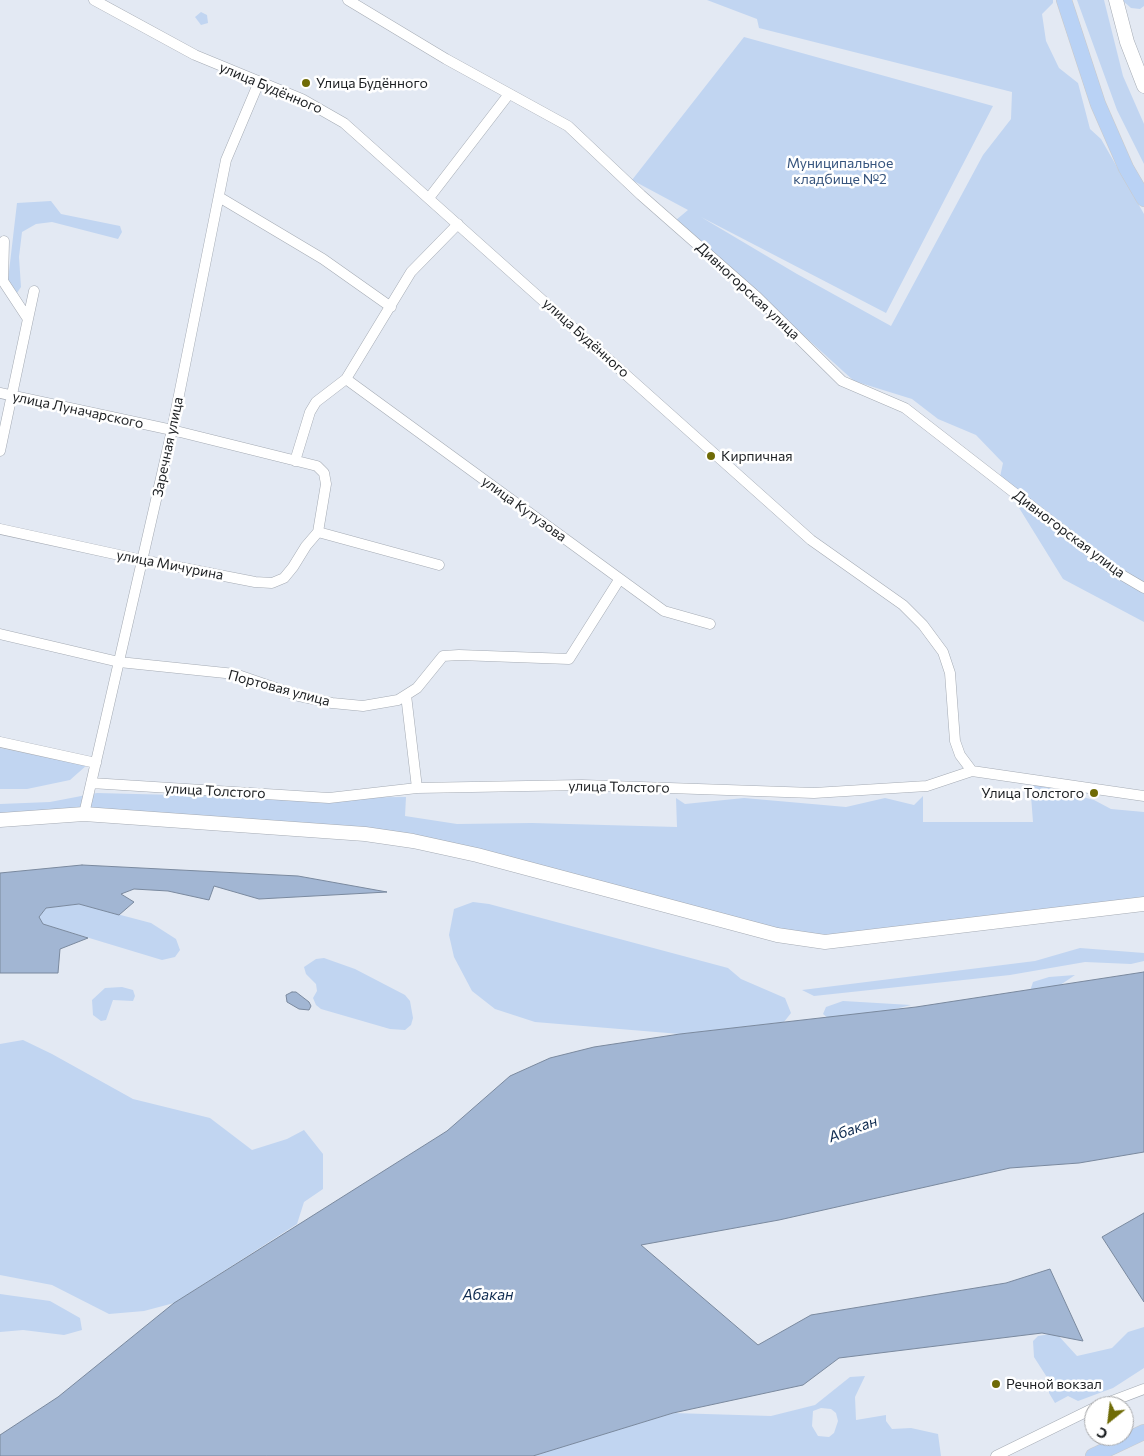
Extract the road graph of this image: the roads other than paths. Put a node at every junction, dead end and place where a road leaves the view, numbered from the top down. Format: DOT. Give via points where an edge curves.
graph roads {
  1 [pos="94,0"];
  2 [pos="348,0"];
  3 [pos="1064,0"];
  4 [pos="1071,0"];
  5 [pos="1116,0"];
  6 [pos="1074,21"];
  7 [pos="259,82"];
  8 [pos="1144,86"];
  9 [pos="509,94"];
  10 [pos="1144,185"];
  11 [pos="219,197"];
  12 [pos="429,198"];
  13 [pos="1144,199"];
  14 [pos="458,224"];
  15 [pos="4,241"];
  16 [pos="34,291"];
  17 [pos="391,307"];
  18 [pos="28,319"];
  19 [pos="346,378"];
  20 [pos="0,393"];
  21 [pos="13,396"];
  22 [pos="172,430"];
  23 [pos="0,450"];
  24 [pos="294,461"];
  25 [pos="0,529"];
  26 [pos="318,532"];
  27 [pos="142,560"];
  28 [pos="439,565"];
  29 [pos="619,580"];
  30 [pos="1144,588"];
  31 [pos="710,624"];
  32 [pos="0,634"];
  33 [pos="119,662"];
  34 [pos="406,695"];
  35 [pos="0,742"];
  36 [pos="96,763"];
  37 [pos="972,771"];
  38 [pos="91,783"];
  39 [pos="417,788"];
  40 [pos="1144,796"];
  41 [pos="84,814"];
  42 [pos="0,820"];
  43 [pos="1144,904"];
  44 [pos="1144,1389"];
  45 [pos="1125,1396"];
  46 [pos="1084,1413"];
  47 [pos="1144,1432"];
  48 [pos="996,1456"];
  49 [pos="1093,1456"];
  1 -- 7 [label="street, улица Будённого" via="195,55"];
  2 -- 9 [label="street, Дивногорская улица"];
  3 -- 6 [label="main road"];
  4 -- 6 [label="main road"];
  5 -- 8 [label="street" via="1127,42"];
  6 -- 10 [label="main road" via="1114,122"];
  6 -- 13 [label="main road" via="1098,104 1126,168"];
  7 -- 11 [label="street, Заречная улица" via="226,160"];
  7 -- 12 [label="street, улица Будённого" via="302,99 344,123"];
  9 -- 12 [label="street"];
  9 -- 30 [label="street, Дивногорская улица" via="568,126 640,195 757,297 842,381 905,408 1115,571"];
  11 -- 17 [label="street" via="323,259"];
  11 -- 22 [label="street, Заречная улица"];
  12 -- 14 [label="street, улица Будённого"];
  14 -- 17 [label="street" via="411,272"];
  14 -- 37 [label="street, улица Будённого" via="811,540 903,605 924,625 942,652 950,673 955,741 960,755"];
  15 -- 18 [label="street" via="3,281"];
  16 -- 18 [label="street"];
  17 -- 19 [label="street"];
  18 -- 21 [label="street"];
  19 -- 24 [label="street" via="328,391 310,412"];
  19 -- 29 [label="street, улица Кутузова"];
  20 -- 21 [label="street, улица Луначарского"];
  21 -- 22 [label="street, улица Луначарского"];
  21 -- 23 [label="street"];
  22 -- 24 [label="street, улица Луначарского"];
  22 -- 27 [label="street, Заречная улица"];
  24 -- 26 [label="street, улица Луначарского" via="317,466 324,473 326,484"];
  25 -- 27 [label="street, улица Мичурина"];
  26 -- 27 [label="street, улица Мичурина" via="289,573 272,583"];
  26 -- 28 [label="street"];
  27 -- 33 [label="street, Заречная улица"];
  29 -- 31 [label="street, улица Кутузова" via="664,611"];
  29 -- 34 [label="street, Портовая улица" via="569,659 443,656 417,688"];
  32 -- 33 [label="street, Портовая улица"];
  33 -- 34 [label="street, Портовая улица" via="235,674 299,696 332,703 363,706 398,700"];
  33 -- 36 [label="street, Заречная улица"];
  34 -- 39 [label="street"];
  35 -- 36 [label="street"];
  36 -- 38 [label="street, Заречная улица"];
  37 -- 39 [label="street, улица Толстого" via="926,786 814,793 582,785"];
  37 -- 40 [label="street, улица Толстого"];
  38 -- 39 [label="street, улица Толстого" via="329,798"];
  38 -- 41 [label="street, Заречная улица"];
  41 -- 42 [label="street"];
  41 -- 43 [label="street" via="365,834 414,841 777,935 825,942"];
  44 -- 45 [label="street"];
  46 -- 48 [label="street"];
  47 -- 49 [label="main road"];
}
